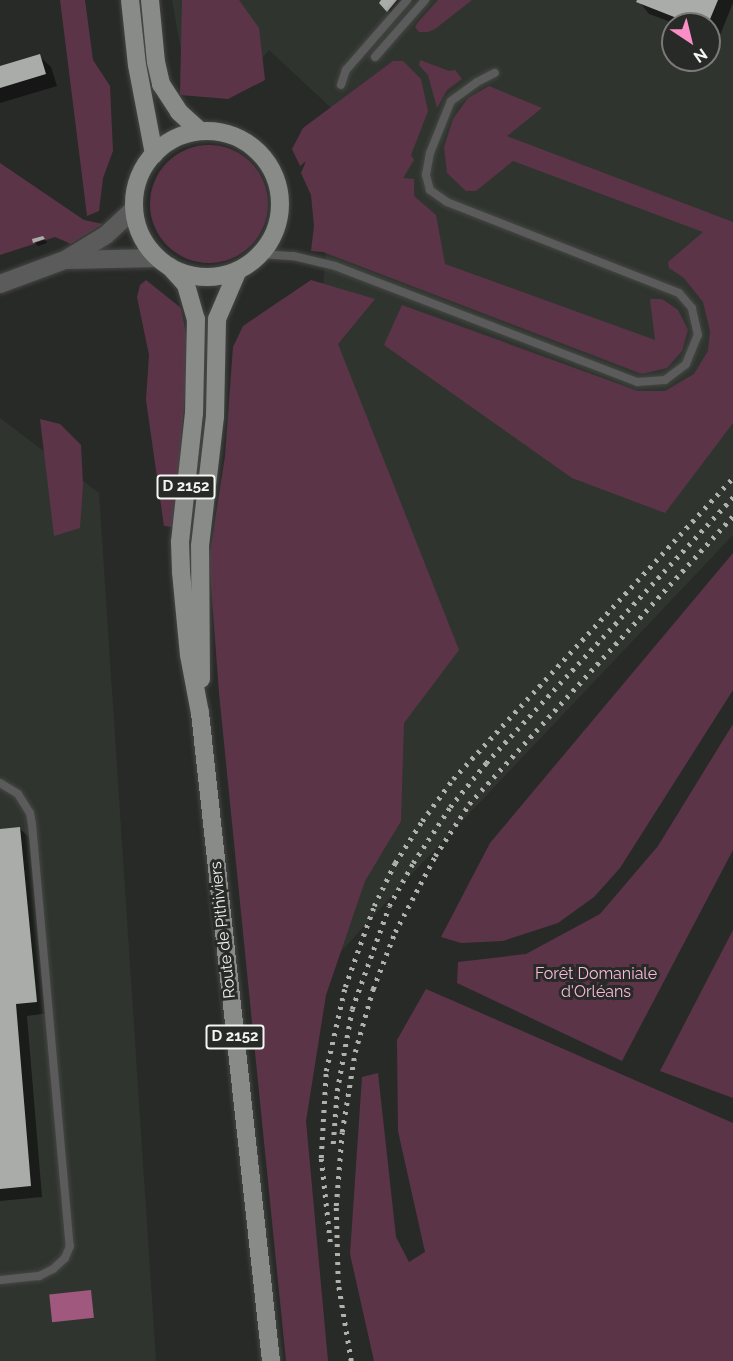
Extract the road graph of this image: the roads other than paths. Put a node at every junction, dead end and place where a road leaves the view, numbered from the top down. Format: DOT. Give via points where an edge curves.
graph roads {
  1 [pos="130,0"];
  2 [pos="150,0"];
  3 [pos="407,0"];
  4 [pos="425,0"];
  5 [pos="375,57"];
  6 [pos="495,73"];
  7 [pos="341,85"];
  8 [pos="200,132"];
  9 [pos="154,154"];
  10 [pos="134,209"];
  11 [pos="261,254"];
  12 [pos="65,260"];
  13 [pos="163,262"];
  14 [pos="238,270"];
  15 [pos="0,284"];
  16 [pos="200,713"];
  17 [pos="0,783"];
  18 [pos="0,1280"];
  19 [pos="271,1361"];
  1 -- 9 [label="main road" via="137,65"];
  2 -- 8 [label="main road" via="161,84 179,112"];
  3 -- 7 [label="lane" via="346,70"];
  4 -- 5 [label="lane"];
  6 -- 11 [label="lane" via="451,101 430,153 426,175 430,190 447,202 679,293 692,308 698,336 686,364 665,380 637,382 335,266 293,255"];
  8 -- 9 [label="main road" via="183,135"];
  8 -- 11 [label="main road" via="228,134 243,140 256,150 274,175 279,217"];
  9 -- 10 [label="main road" via="138,180"];
  10 -- 12 [label="street" via="106,235"];
  10 -- 13 [label="main road" via="141,236"];
  11 -- 14 [label="main road"];
  12 -- 13 [label="street"];
  12 -- 15 [label="street"];
  13 -- 14 [label="main road" via="186,274 203,277"];
  13 -- 16 [label="main road, Route de Pithiviers / D 2152" via="186,285 197,330 194,413 180,542 189,655"];
  14 -- 16 [label="main road, Route de Pithiviers / D 2152" via="217,319 215,416 200,546"];
  16 -- 19 [label="main road, Route de Pithiviers / D 2152"];
  17 -- 18 [label="lane" via="18,794 32,824 70,1246 65,1258 39,1276"];
}
